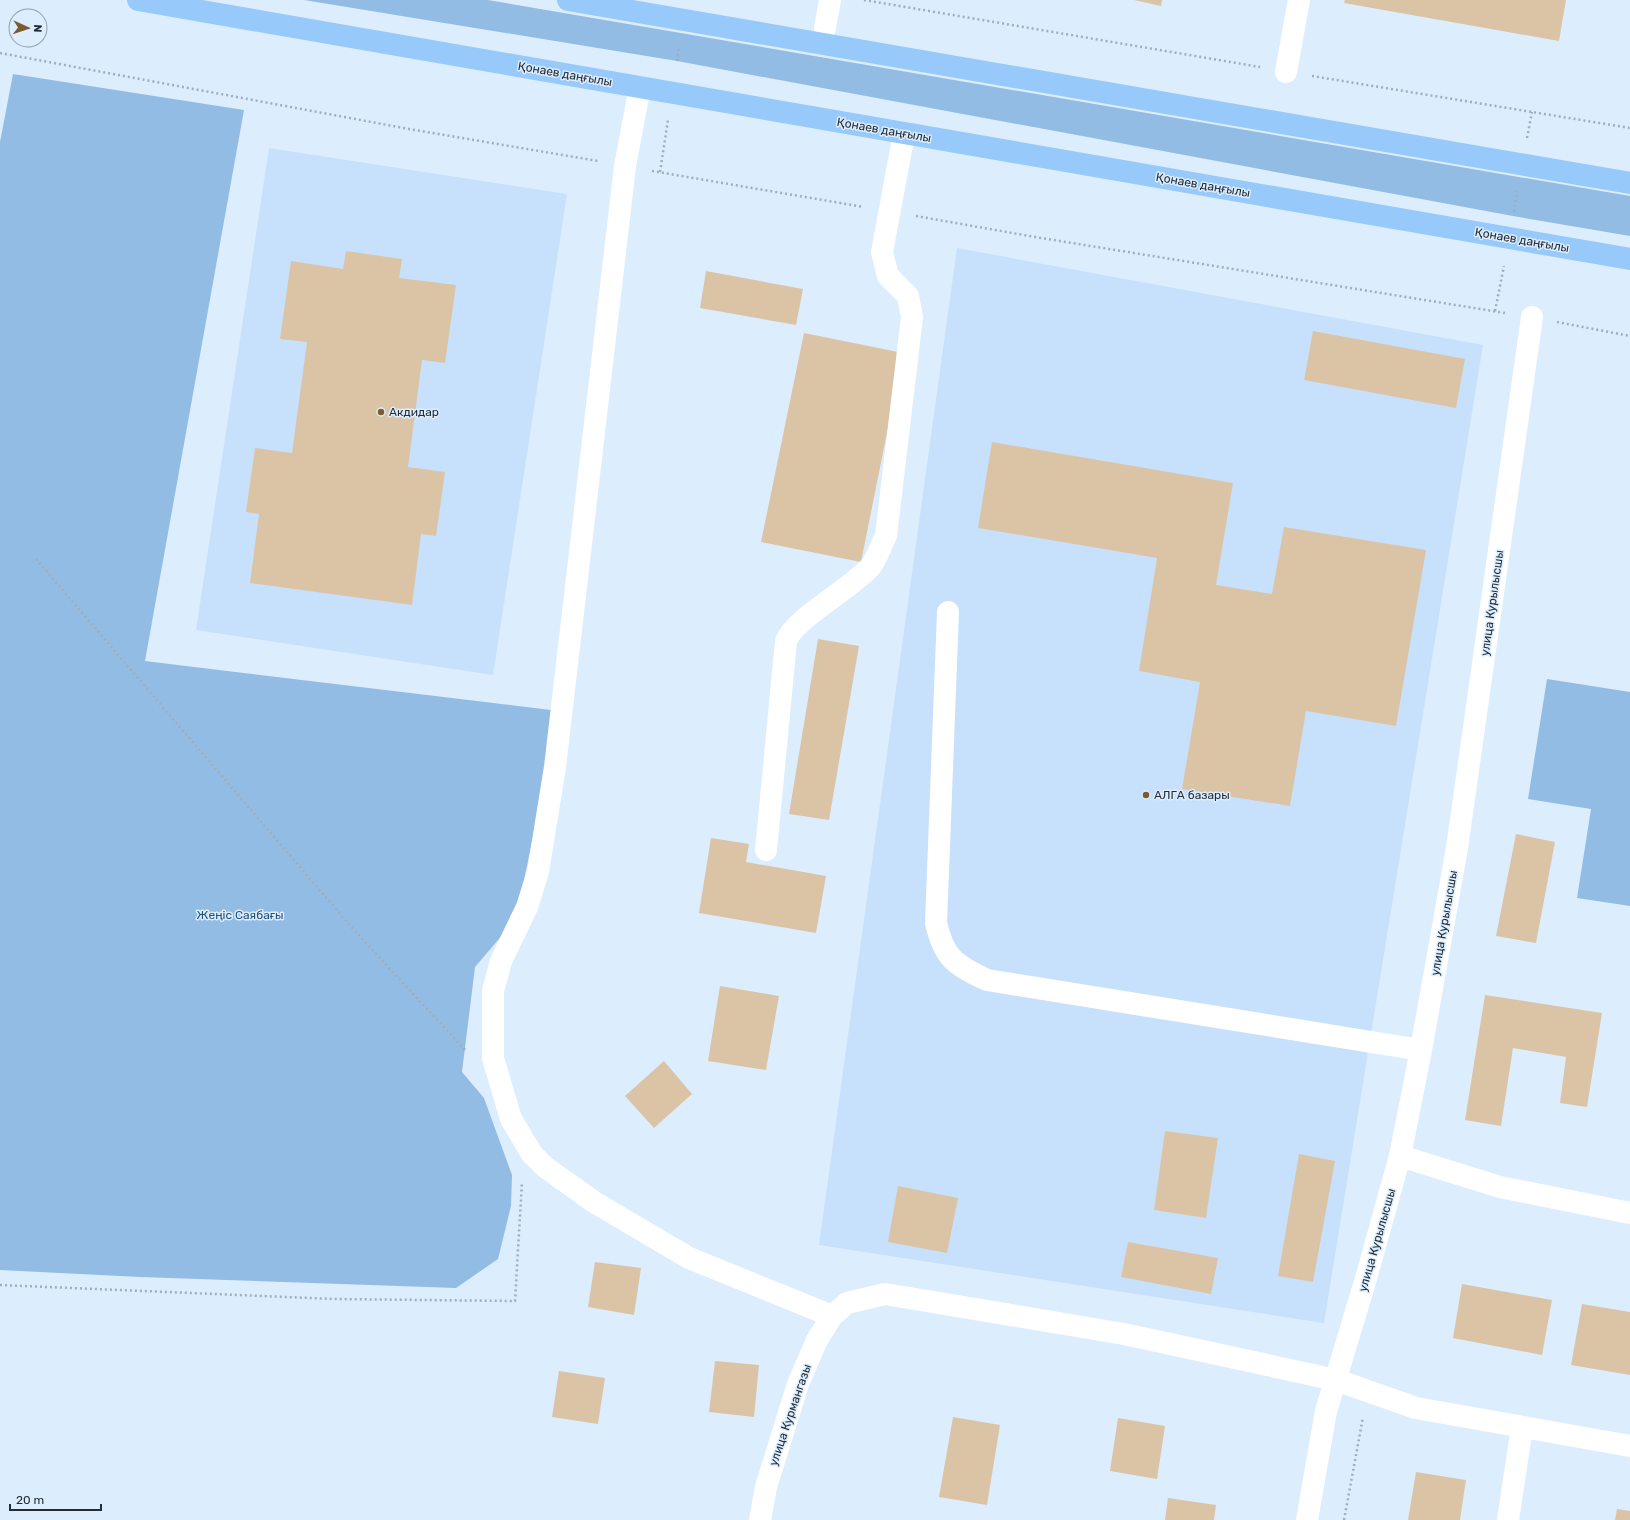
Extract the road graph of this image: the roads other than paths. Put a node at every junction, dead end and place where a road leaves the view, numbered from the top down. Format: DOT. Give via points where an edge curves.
graph roads {
  1 [pos="138,0"];
  2 [pos="568,0"];
  3 [pos="830,0"];
  4 [pos="1299,0"];
  5 [pos="825,28"];
  6 [pos="1286,72"];
  7 [pos="640,87"];
  8 [pos="904,134"];
  9 [pos="1630,183"];
  10 [pos="1630,259"];
  11 [pos="1532,317"];
  12 [pos="948,612"];
  13 [pos="766,850"];
  14 [pos="1421,1050"];
  15 [pos="1400,1156"];
  16 [pos="1630,1213"];
  17 [pos="832,1316"];
  18 [pos="1336,1380"];
  19 [pos="1522,1427"];
  20 [pos="1630,1446"];
  21 [pos="760,1520"];
  22 [pos="1307,1520"];
  23 [pos="1508,1520"];
  1 -- 7 [label="main road, Қонаев даңғылы"];
  2 -- 9 [label="main road"];
  3 -- 5 [label="street"];
  4 -- 6 [label="street"];
  7 -- 8 [label="main road, Қонаев даңғылы"];
  7 -- 17 [label="street" via="625,166 555,767 538,872 527,907 501,961 493,991 493,1058 511,1119 532,1154 545,1167 594,1202 689,1258"];
  8 -- 10 [label="main road, Қонаев даңғылы"];
  8 -- 13 [label="street" via="882,252 888,276 908,296 912,317 886,536 872,565 850,586 798,624 790,632 786,642"];
  11 -- 14 [label="street, улица Курылысшы" via="1458,848"];
  12 -- 14 [label="street" via="936,922 940,943 950,957 967,971 988,980"];
  14 -- 15 [label="street, улица Курылысшы"];
  15 -- 16 [label="street" via="1500,1187"];
  15 -- 18 [label="street, улица Курылысшы"];
  17 -- 18 [label="street, улица Курмангазы" via="847,1303 885,1294 1124,1334"];
  17 -- 21 [label="street, улица Курмангазы" via="817,1340 798,1384 766,1487"];
  18 -- 19 [label="street, улица Курмангазы" via="1416,1408"];
  18 -- 22 [label="street, улица Курылысшы" via="1326,1411"];
  19 -- 20 [label="street, улица Курмангазы"];
  19 -- 23 [label="street"];
}
